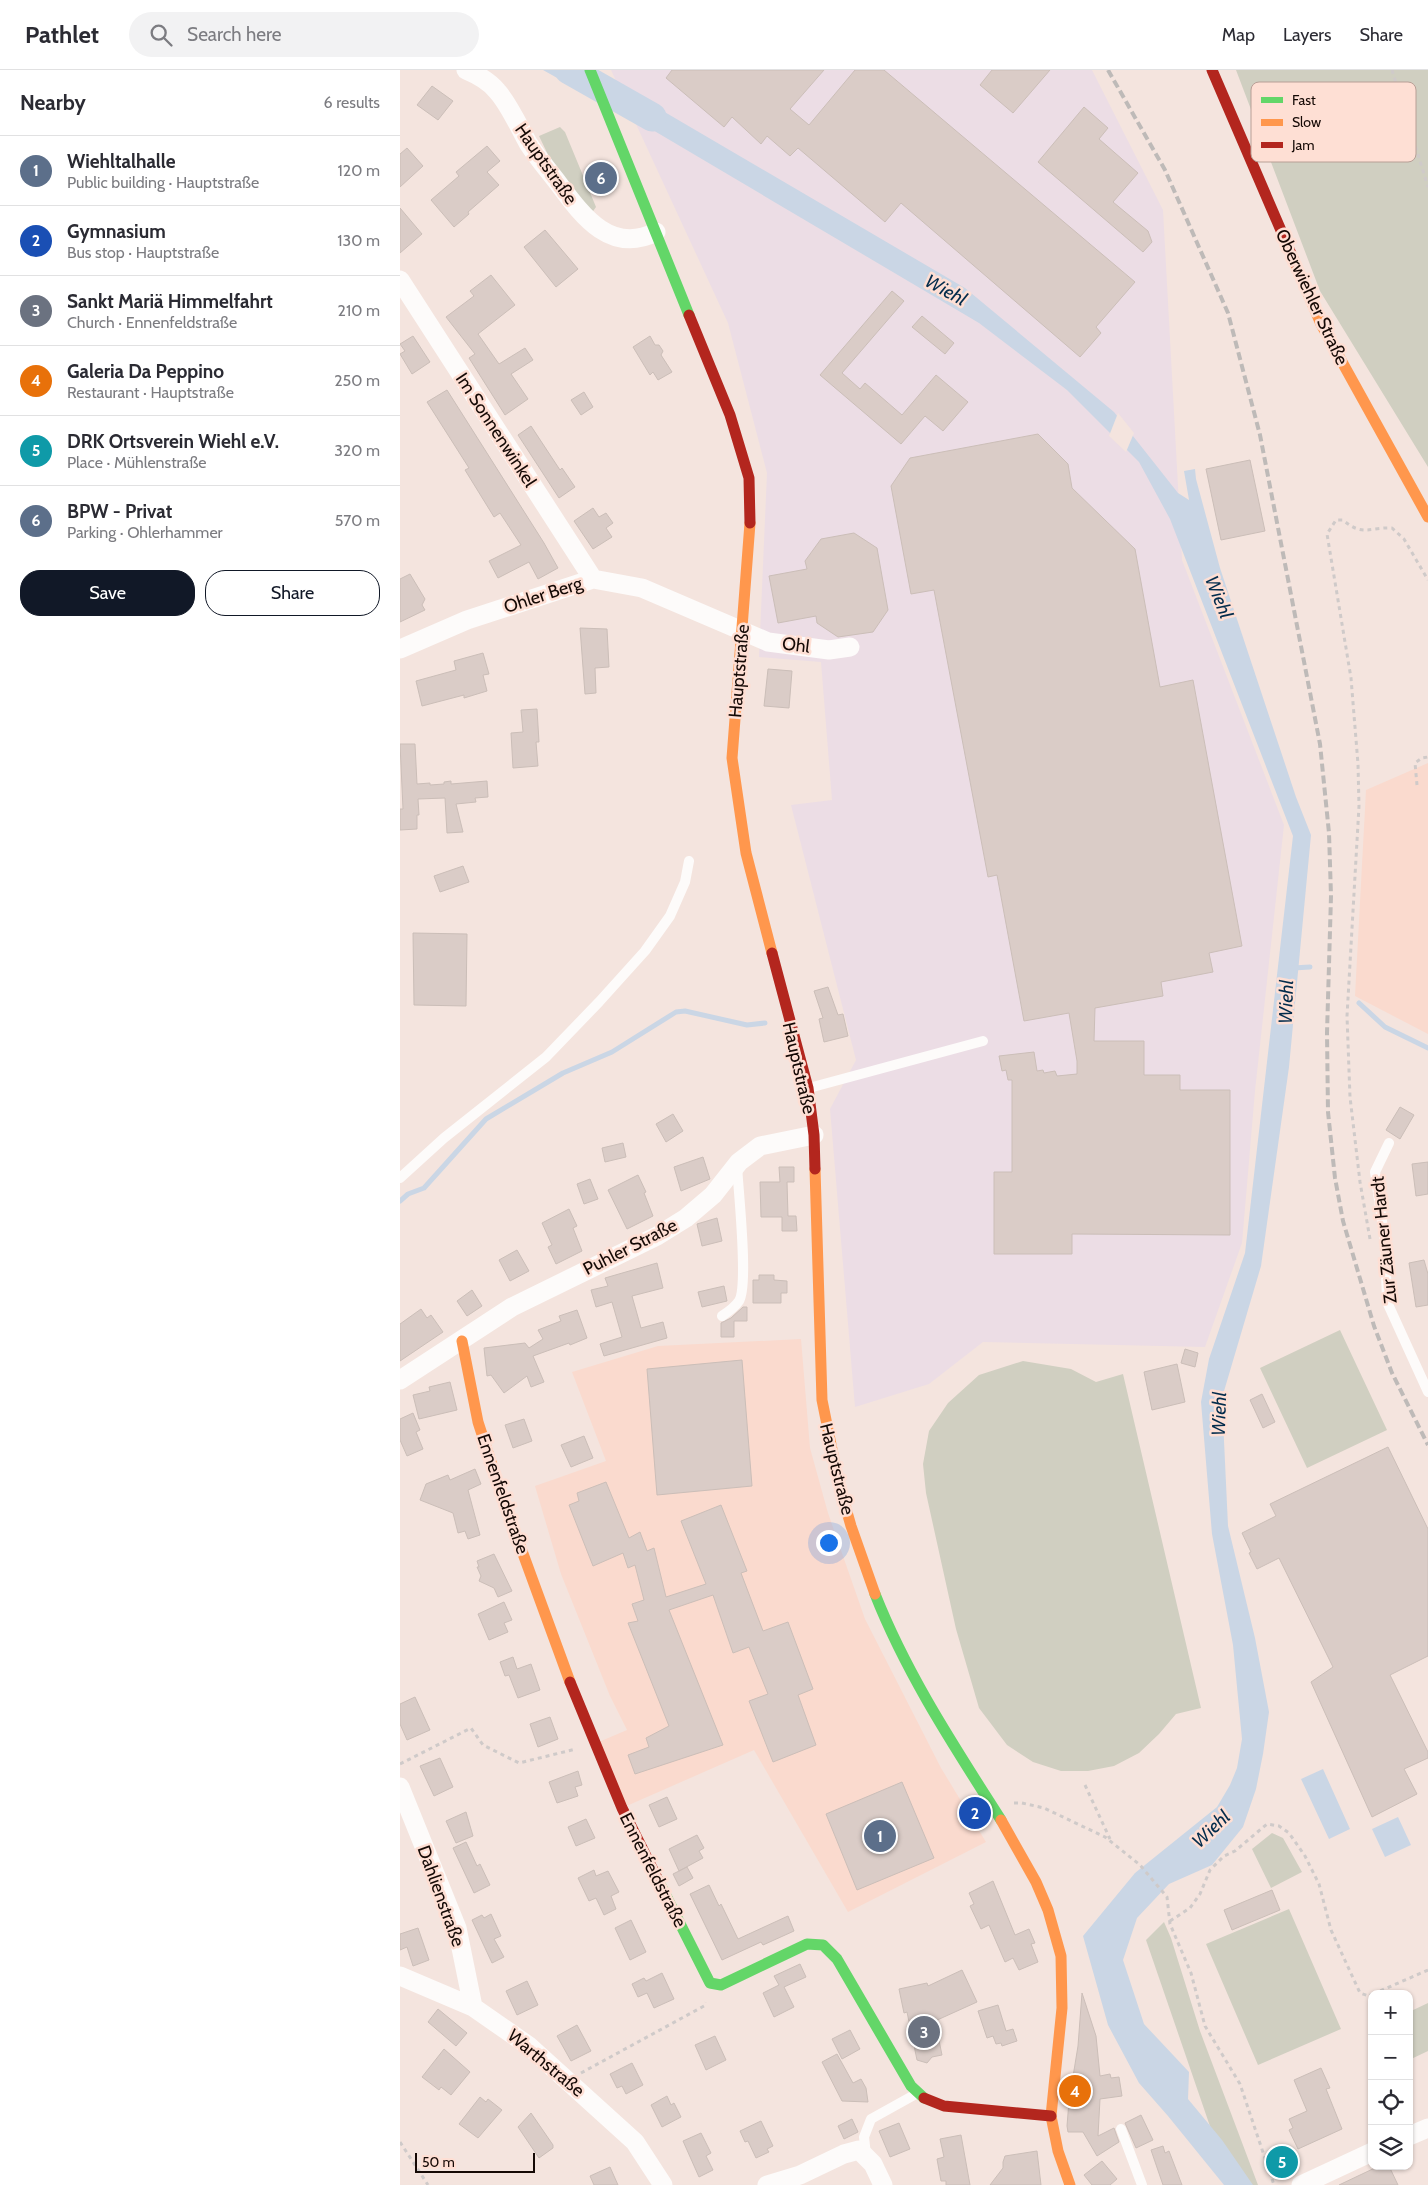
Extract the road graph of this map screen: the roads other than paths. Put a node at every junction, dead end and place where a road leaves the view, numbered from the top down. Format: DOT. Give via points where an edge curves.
graph roads {
  1 [pos="590,70"];
  2 [pos="1212,70"];
  3 [pos="473,73"];
  4 [pos="1251,161"];
  5 [pos="1251,162"];
  6 [pos="656,232"];
  7 [pos="400,280"];
  8 [pos="1426,515"];
  9 [pos="593,579"];
  10 [pos="743,630"];
  11 [pos="850,647"];
  12 [pos="400,649"];
  13 [pos="689,861"];
  14 [pos="983,1041"];
  15 [pos="808,1088"];
  16 [pos="814,1136"];
  17 [pos="1389,1142"];
  18 [pos="737,1164"];
  19 [pos="400,1178"];
  20 [pos="722,1316"];
  21 [pos="462,1341"];
  22 [pos="400,1380"];
  23 [pos="1428,1392"];
  24 [pos="400,1788"];
  25 [pos="400,1976"];
  26 [pos="473,2007"];
  27 [pos="918,2092"];
  28 [pos="1051,2116"];
  29 [pos="1428,2128"];
  30 [pos="1121,2129"];
  31 [pos="1413,2134"];
  32 [pos="1368,2154"];
  33 [pos="866,2155"];
  34 [pos="663,2185"];
  35 [pos="768,2185"];
  36 [pos="883,2185"];
  37 [pos="1070,2185"];
  38 [pos="1142,2185"];
  39 [pos="1301,2185"];
  1 -- 6 [label="street"];
  2 -- 4 [label="street, Oberwiehler Straße"];
  3 -- 6 [label="street, Hauptstraße" via="498,91 530,146 584,218 622,238 647,237"];
  5 -- 8 [label="street, Oberwiehler Straße" via="1321,324"];
  6 -- 10 [label="street, Hauptstraße" via="730,415 748,478 750,520"];
  7 -- 9 [label="street, Im Sonnenwinkel"];
  9 -- 10 [label="street, Ohler Berg" via="642,588"];
  9 -- 12 [label="street, Ohler Berg" via="467,620"];
  10 -- 11 [label="street, Ohl" via="768,642 829,650"];
  10 -- 15 [label="street, Hauptstraße" via="732,758 746,853"];
  13 -- 19 [label="lane" via="685,882 670,916 645,951 606,995 546,1057 444,1138"];
  14 -- 15 [label="lane"];
  15 -- 16 [label="street, Hauptstraße"];
  16 -- 18 [label="street, Puhler Straße" via="760,1146"];
  16 -- 28 [label="street, Hauptstraße" via="822,1400 837,1479 865,1567 893,1638 936,1718 1019,1848 1043,1896 1057,1941 1062,1980 1062,2019"];
  17 -- 23 [label="lane, Zur Zäuner Hardt" via="1375,1172 1385,1242 1387,1302"];
  18 -- 20 [label="lane" via="743,1291 739,1301"];
  18 -- 21 [label="street, Puhler Straße" via="713,1195 686,1218 657,1236 512,1307"];
  21 -- 22 [label="street"];
  21 -- 27 [label="street, Ennenfeldstraße" via="478,1422 503,1499 594,1744 622,1808 710,1983 721,1985 807,1944 823,1945 837,1959 911,2086"];
  24 -- 26 [label="street, Dahlienstraße" via="457,1928"];
  25 -- 26 [label="street, Warthstraße"];
  26 -- 34 [label="street, Warthstraße" via="529,2046 635,2142"];
  27 -- 28 [label="street" via="925,2099 944,2106"];
  27 -- 33 [label="lane" via="870,2119 864,2137"];
  28 -- 37 [label="street, Hauptstraße" via="1059,2160"];
  29 -- 31 [label="street"];
  30 -- 38 [label="lane"];
  32 -- 39 [label="street"];
  33 -- 35 [label="street" via="859,2150 844,2154 800,2175"];
  33 -- 36 [label="street"];
}
